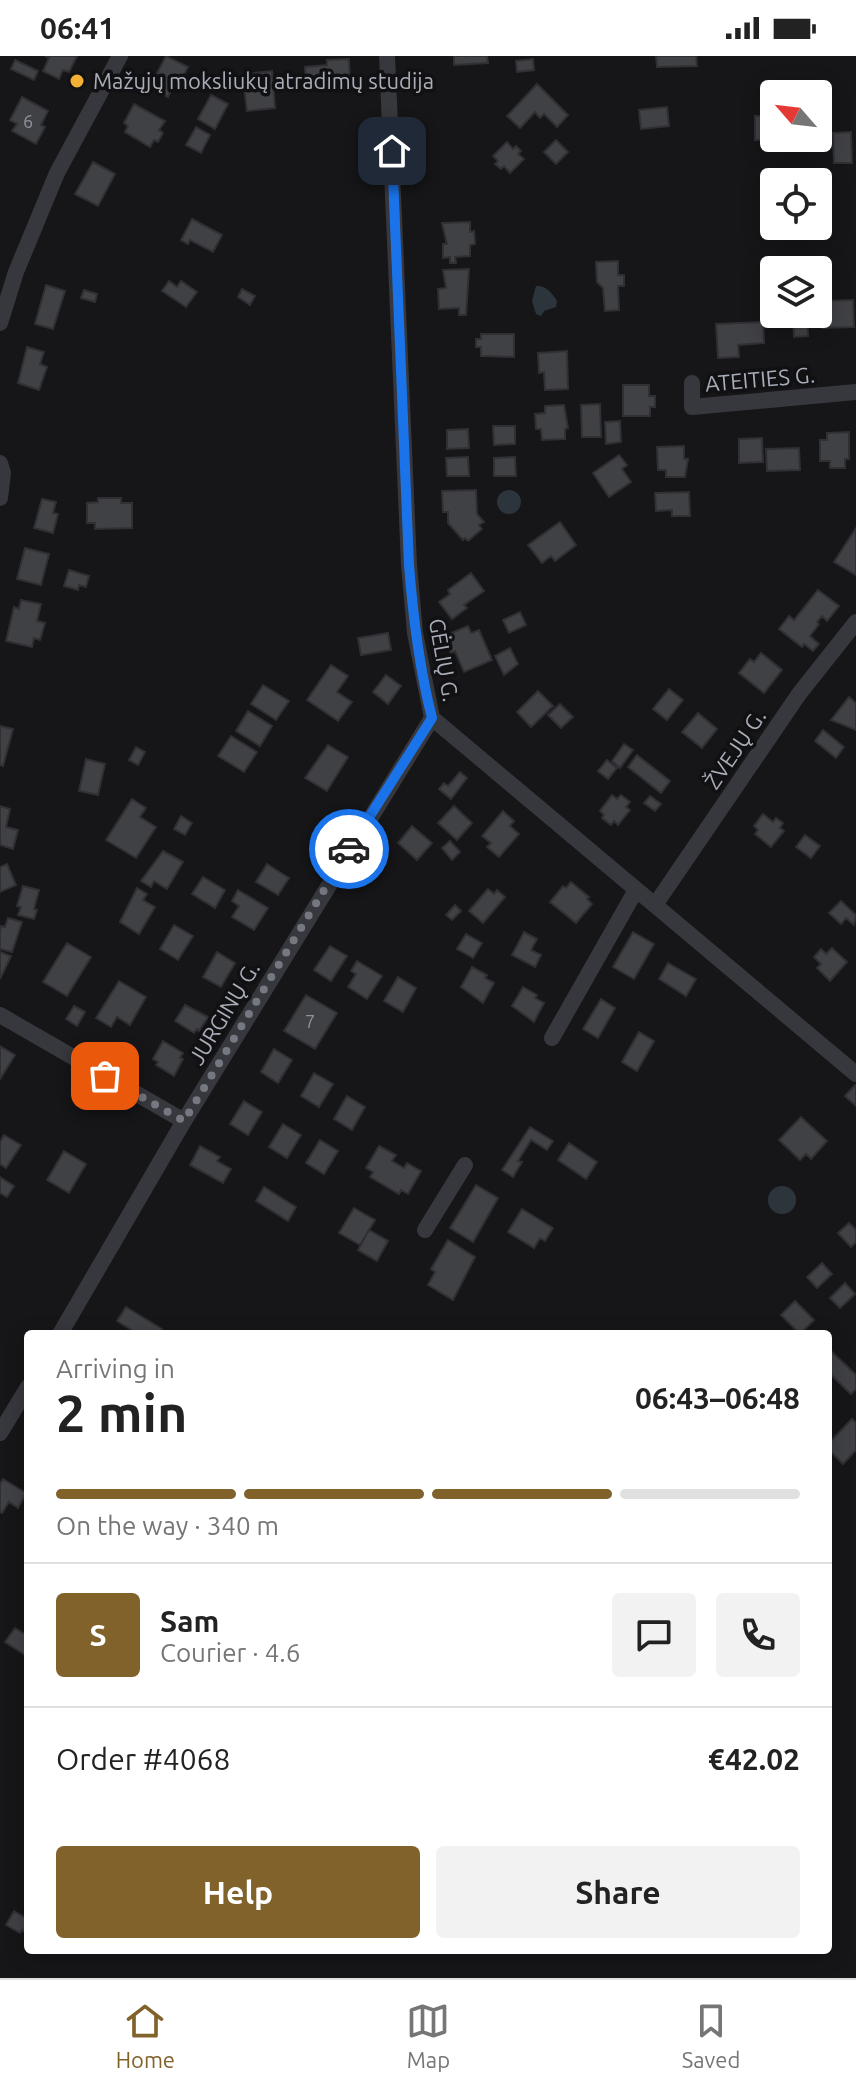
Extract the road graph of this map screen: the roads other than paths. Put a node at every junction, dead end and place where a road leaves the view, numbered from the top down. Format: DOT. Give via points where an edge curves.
graph roads {
  1 [pos="120,56"];
  2 [pos="387,56"];
  3 [pos="0,323"];
  4 [pos="692,383"];
  5 [pos="856,392"];
  6 [pos="0,463"];
  7 [pos="0,498"];
  8 [pos="856,622"];
  9 [pos="432,718"];
  10 [pos="636,890"];
  11 [pos="655,905"];
  12 [pos="0,1015"];
  13 [pos="552,1038"];
  14 [pos="856,1074"];
  15 [pos="184,1121"];
  16 [pos="465,1165"];
  17 [pos="425,1230"];
  18 [pos="62,1330"];
  19 [pos="24,1394"];
  20 [pos="0,1433"];
  1 -- 3 [label="street" via="57,173"];
  2 -- 9 [label="street, GĖLIŲ G." via="409,565 422,680"];
  4 -- 5 [label="street, ATEITIES G." via="692,407"];
  6 -- 7 [label="street"];
  8 -- 11 [label="street, ŽVEJŲ G." via="799,694"];
  9 -- 10 [label="street, GĖLIŲ G."];
  9 -- 15 [label="street, JURGINŲ G."];
  10 -- 11 [label="street, GĖLIŲ G."];
  10 -- 13 [label="street"];
  11 -- 14 [label="street, GĖLIŲ G."];
  12 -- 15 [label="street"];
  15 -- 18 [label="street, JURGINŲ G."];
  16 -- 17 [label="street"];
  19 -- 20 [label="street"];
}
